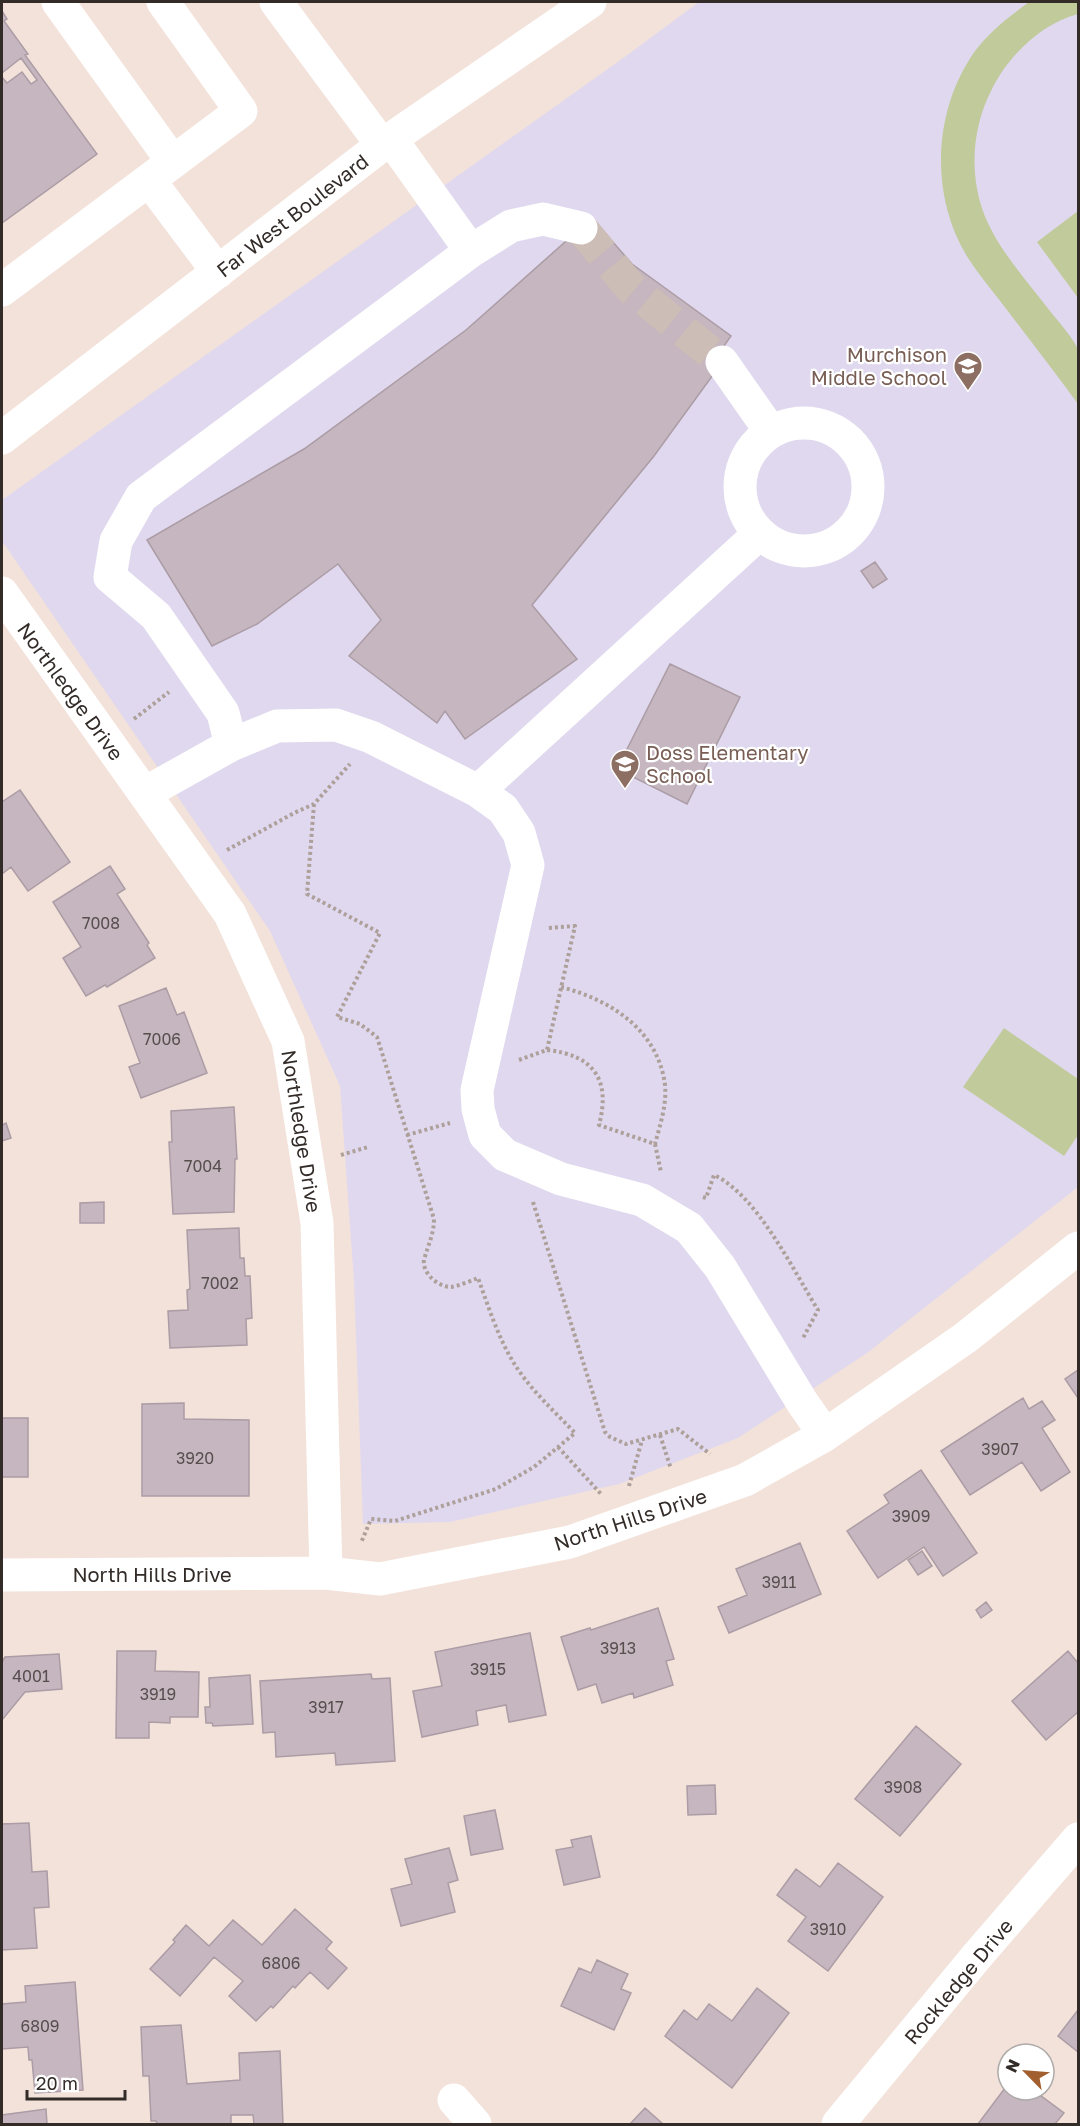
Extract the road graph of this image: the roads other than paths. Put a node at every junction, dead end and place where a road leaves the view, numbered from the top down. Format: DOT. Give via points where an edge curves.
graph roads {
  1 [pos="58,2"];
  2 [pos="590,2"];
  3 [pos="279,3"];
  4 [pos="172,5"];
  5 [pos="387,142"];
  6 [pos="161,171"];
  7 [pos="581,228"];
  8 [pos="471,251"];
  9 [pos="218,272"];
  10 [pos="2,290"];
  11 [pos="722,362"];
  12 [pos="771,432"];
  13 [pos="2,438"];
  14 [pos="759,534"];
  15 [pos="2,593"];
  16 [pos="231,745"];
  17 [pos="478,791"];
  18 [pos="145,793"];
  19 [pos="1078,1248"];
  20 [pos="825,1435"];
  21 [pos="326,1573"];
  22 [pos="2,1575"];
  23 [pos="1078,1839"];
  24 [pos="454,2100"];
  25 [pos="476,2124"];
  26 [pos="838,2124"];
  1 -- 6 [label="street"];
  2 -- 5 [label="street, Far West Boulevard"];
  3 -- 5 [label="street"];
  4 -- 6 [label="street" via="241,111"];
  5 -- 8 [label="street"];
  5 -- 9 [label="street, Far West Boulevard"];
  6 -- 9 [label="street"];
  6 -- 10 [label="street"];
  7 -- 8 [label="street" via="543,219 511,226"];
  8 -- 16 [label="street" via="141,497 116,542 110,577 156,616 223,713"];
  9 -- 13 [label="street, Far West Boulevard"];
  11 -- 12 [label="street"];
  12 -- 14 [label="street" via="754,446 743,465 739,487 742,509"];
  12 -- 14 [label="street" via="791,424 812,423 849,440 861,457 868,497 850,534 833,545 812,552 790,551"];
  14 -- 17 [label="street"];
  15 -- 18 [label="street, Northledge Drive"];
  16 -- 17 [label="street" via="277,726 336,725 371,737"];
  16 -- 18 [label="street"];
  17 -- 20 [label="street" via="503,809 519,833 528,866 477,1089 485,1135 505,1155 561,1179 642,1200 690,1228 720,1267"];
  18 -- 21 [label="street, Northledge Drive" via="230,914 288,1041 318,1223"];
  19 -- 20 [label="street, North Hills Drive" via="965,1338"];
  20 -- 21 [label="street, North Hills Drive" via="745,1480 570,1542 380,1579"];
  21 -- 22 [label="street, North Hills Drive"];
  23 -- 26 [label="street, Rockledge Drive"];
  24 -- 25 [label="street"];
}
